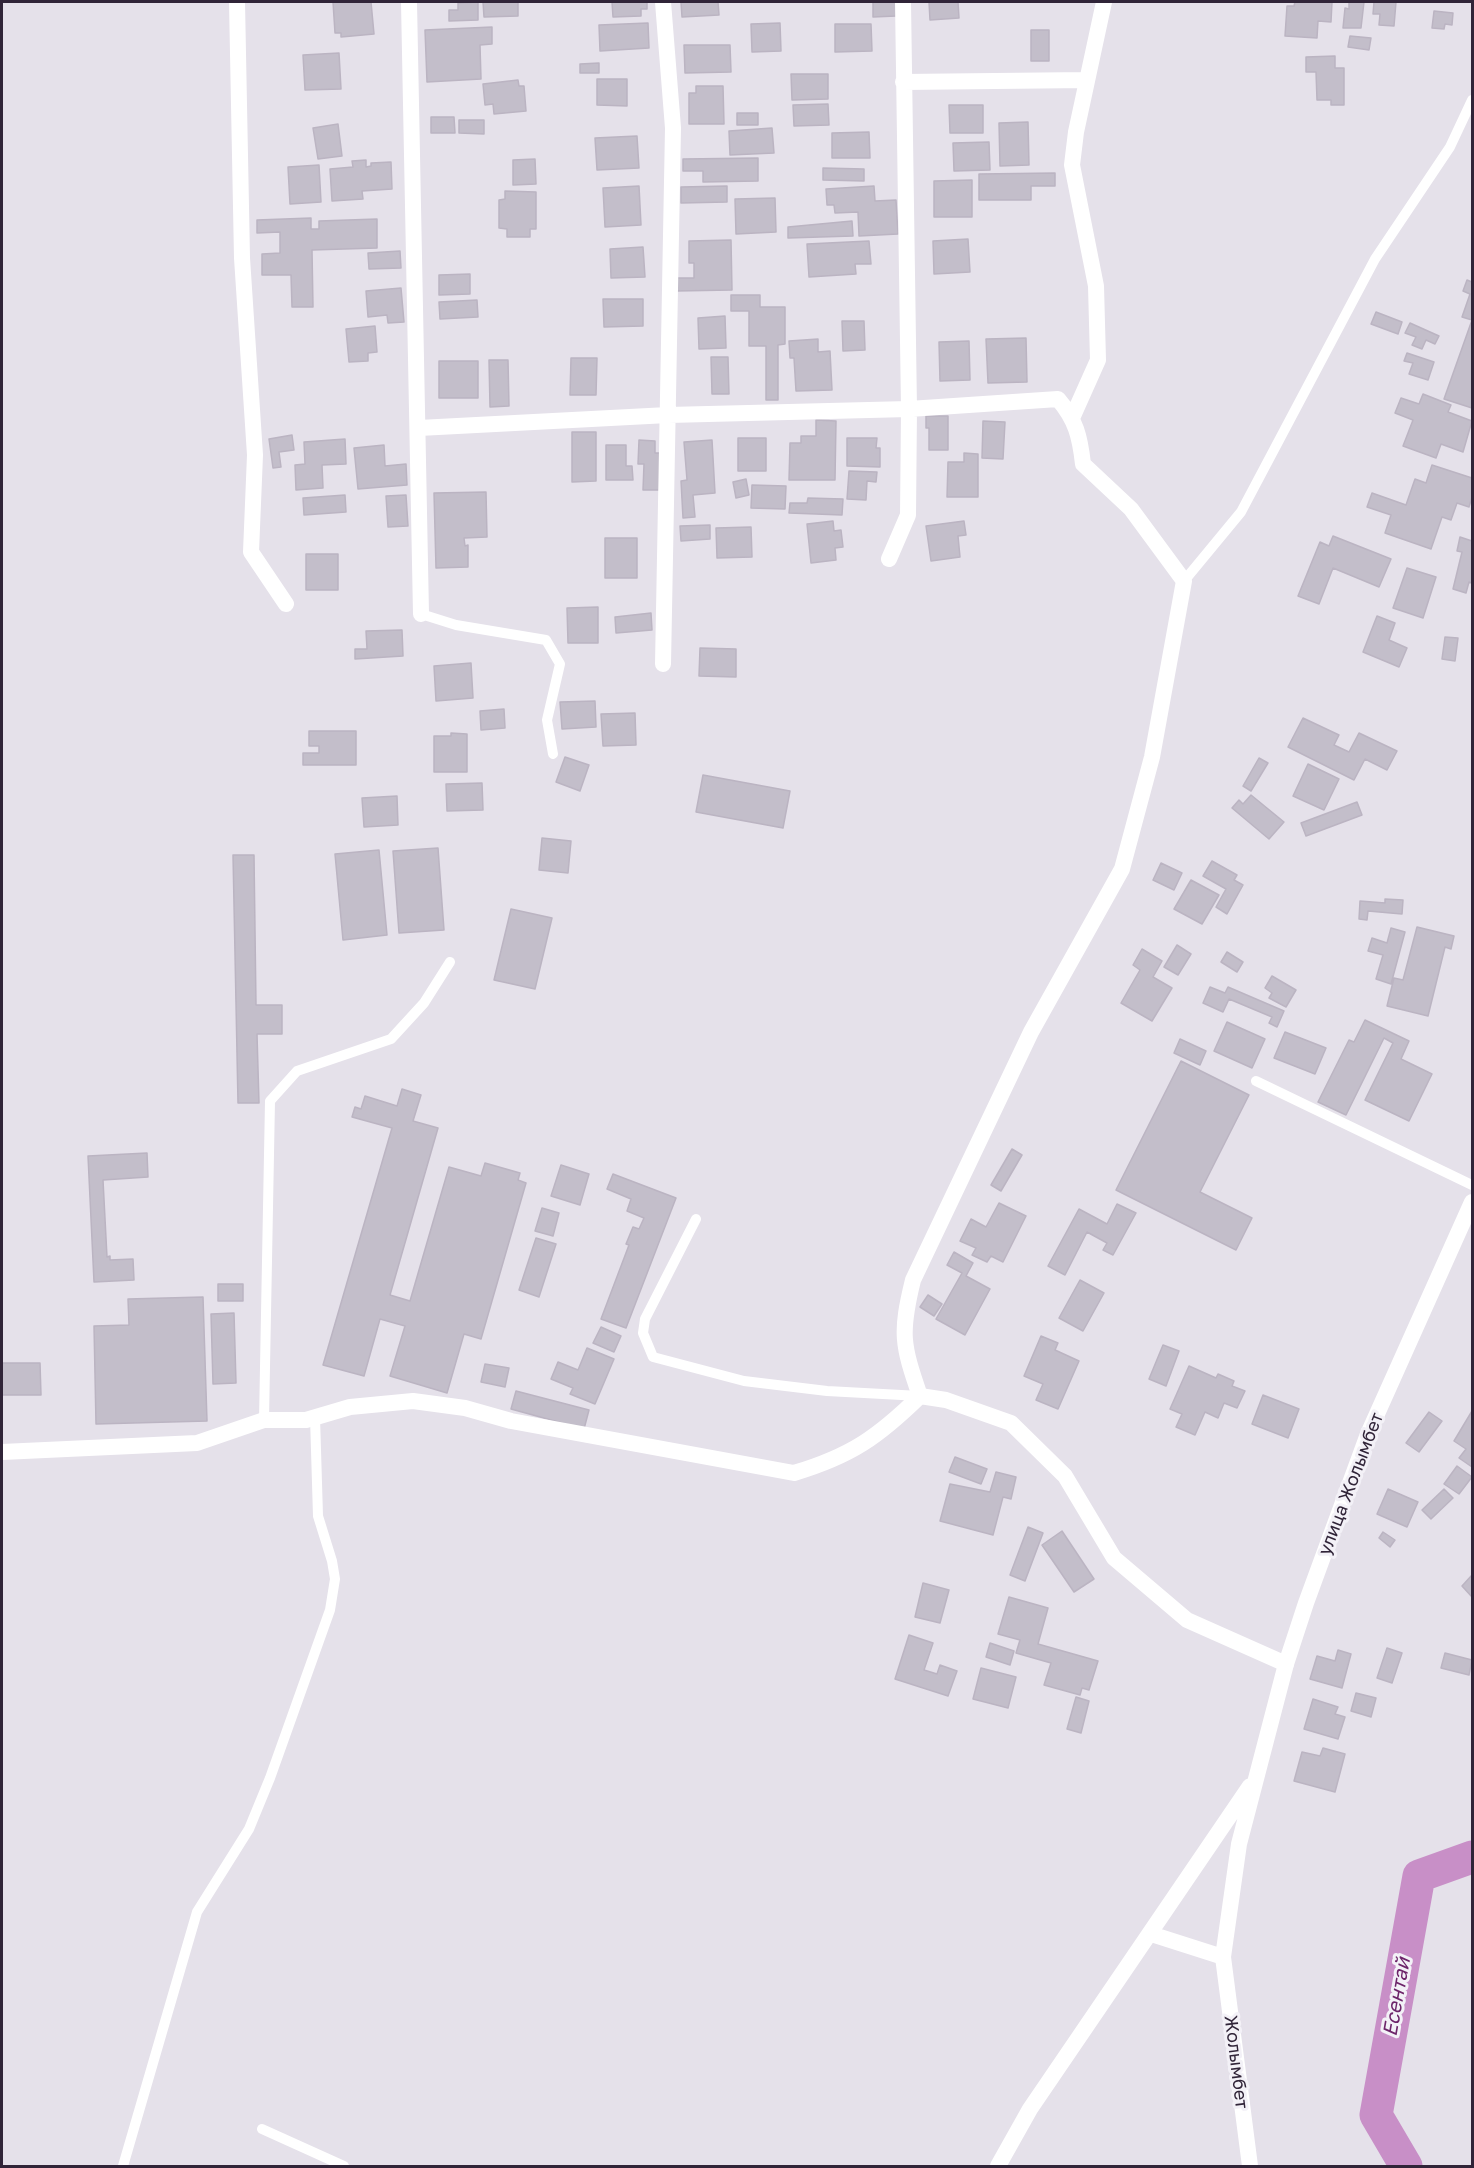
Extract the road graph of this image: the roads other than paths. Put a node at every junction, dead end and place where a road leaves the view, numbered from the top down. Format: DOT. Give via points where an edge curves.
graph roads {
  1 [pos="237,2"];
  2 [pos="409,2"];
  3 [pos="663,2"];
  4 [pos="903,2"];
  5 [pos="1104,2"];
  6 [pos="1087,80"];
  7 [pos="903,81"];
  8 [pos="1473,100"];
  9 [pos="909,409"];
  10 [pos="668,415"];
  11 [pos="1072,416"];
  12 [pos="419,428"];
  13 [pos="889,558"];
  14 [pos="1184,581"];
  15 [pos="286,604"];
  16 [pos="421,614"];
  17 [pos="663,664"];
  18 [pos="554,754"];
  19 [pos="450,962"];
  20 [pos="1256,1082"];
  21 [pos="1473,1185"];
  22 [pos="1473,1202"];
  23 [pos="696,1219"];
  24 [pos="920,1396"];
  25 [pos="315,1417"];
  26 [pos="264,1420"];
  27 [pos="2,1452"];
  28 [pos="1286,1664"];
  29 [pos="1257,1775"];
  30 [pos="1151,1934"];
  31 [pos="1223,1957"];
  32 [pos="262,2129"];
  33 [pos="123,2166"];
  34 [pos="344,2166"];
  35 [pos="998,2166"];
  36 [pos="1250,2166"];
  1 -- 15 [label="street" via="242,258 255,455 251,552"];
  2 -- 12 [label="street"];
  3 -- 10 [label="street" via="672,128"];
  4 -- 7 [label="street"];
  5 -- 6 [label="street"];
  6 -- 7 [label="street"];
  6 -- 11 [label="street" via="1072,165 1096,286 1098,360"];
  7 -- 9 [label="street"];
  8 -- 14 [label="lane" via="1450,147 1375,259 1241,512"];
  9 -- 10 [label="street"];
  9 -- 11 [label="street" via="1058,399"];
  9 -- 13 [label="street" via="908,515"];
  10 -- 12 [label="street"];
  10 -- 17 [label="street"];
  11 -- 14 [label="street" via="1080,436 1083,464 1131,509"];
  12 -- 16 [label="street"];
  14 -- 24 [label="street" via="1152,757 1122,869 1031,1032 913,1280 903,1318 905,1352"];
  16 -- 18 [label="lane" via="456,625 546,640 560,664 547,720"];
  19 -- 26 [label="lane" via="424,1002 391,1039 297,1071 270,1101"];
  20 -- 21 [label="lane"];
  22 -- 28 [label="street, улица Жолымбет" via="1368,1434"];
  23 -- 24 [label="lane" via="645,1318 643,1333 653,1357 744,1381"];
  24 -- 25 [label="street" via="877,1436 826,1463 794,1473 413,1401 350,1407"];
  24 -- 28 [label="street" via="946,1400 1011,1423 1065,1476 1114,1558 1187,1620"];
  25 -- 26 [label="street"];
  25 -- 33 [label="lane" via="318,1516 334,1579 330,1610 249,1829 197,1912"];
  26 -- 27 [label="street" via="196,1443"];
  28 -- 29 [label="street, улица Жолымбет"];
  29 -- 30 [label="street"];
  29 -- 31 [label="street, Жолымбет" via="1237,1855"];
  30 -- 31 [label="street"];
  30 -- 35 [label="street" via="1030,2109"];
  31 -- 36 [label="street, Жолымбет"];
  32 -- 34 [label="lane"];
}
